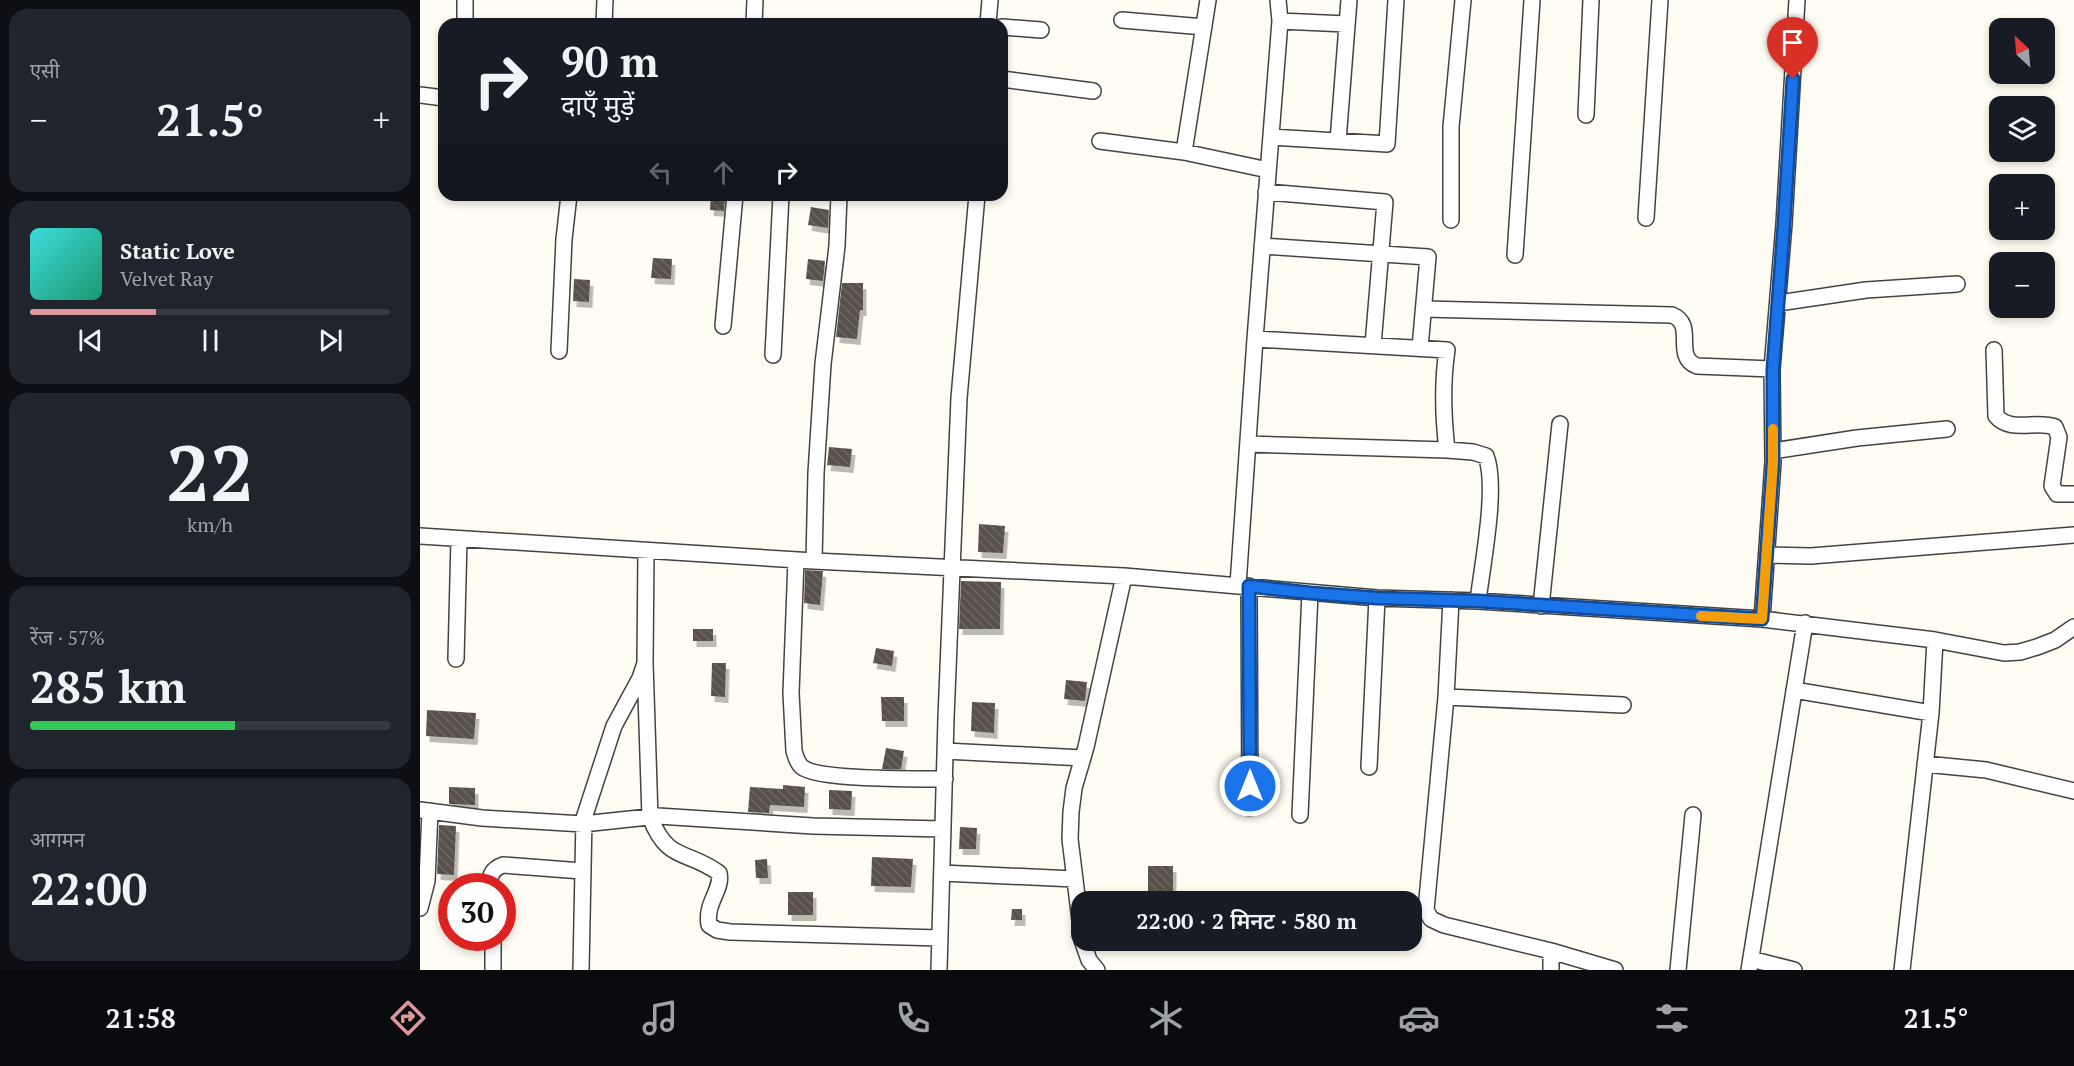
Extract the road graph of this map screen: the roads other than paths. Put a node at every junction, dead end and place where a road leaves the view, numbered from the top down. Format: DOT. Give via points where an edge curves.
graph roads {
  1 [pos="465,0"];
  2 [pos="605,0"];
  3 [pos="755,0"];
  4 [pos="990,0"];
  5 [pos="1208,0"];
  6 [pos="1278,0"];
  7 [pos="1348,0"];
  8 [pos="1395,0"];
  9 [pos="1463,0"];
  10 [pos="1532,0"];
  11 [pos="1591,0"];
  12 [pos="1660,0"];
  13 [pos="1797,0"];
  14 [pos="465,18"];
  15 [pos="604,18"];
  16 [pos="754,18"];
  17 [pos="988,18"];
  18 [pos="1122,20"];
  19 [pos="1280,21"];
  20 [pos="1346,24"];
  21 [pos="1008,27"];
  22 [pos="1204,27"];
  23 [pos="1041,30"];
  24 [pos="1008,80"];
  25 [pos="1093,91"];
  26 [pos="420,95"];
  27 [pos="438,97"];
  28 [pos="1587,116"];
  29 [pos="1271,137"];
  30 [pos="1100,141"];
  31 [pos="1338,141"];
  32 [pos="1184,152"];
  33 [pos="1268,170"];
  34 [pos="1266,192"];
  35 [pos="568,201"];
  36 [pos="734,201"];
  37 [pos="781,201"];
  38 [pos="839,201"];
  39 [pos="976,201"];
  40 [pos="1646,218"];
  41 [pos="1451,220"];
  42 [pos="1262,246"];
  43 [pos="1379,254"];
  44 [pos="1515,255"];
  45 [pos="1957,284"];
  46 [pos="1778,303"];
  47 [pos="1424,309"];
  48 [pos="723,326"];
  49 [pos="1255,339"];
  50 [pos="1373,345"];
  51 [pos="1420,348"];
  52 [pos="1994,350"];
  53 [pos="559,351"];
  54 [pos="773,355"];
  55 [pos="1773,369"];
  56 [pos="1560,424"];
  57 [pos="1947,429"];
  58 [pos="1248,444"];
  59 [pos="1447,450"];
  60 [pos="1773,451"];
  61 [pos="2074,494"];
  62 [pos="2074,535"];
  63 [pos="420,536"];
  64 [pos="459,539"];
  65 [pos="646,551"];
  66 [pos="1767,555"];
  67 [pos="796,560"];
  68 [pos="814,561"];
  69 [pos="952,566"];
  70 [pos="1124,576"];
  71 [pos="1243,586"];
  72 [pos="1310,593"];
  73 [pos="1377,598"];
  74 [pos="1451,600"];
  75 [pos="1478,601"];
  76 [pos="1541,606"];
  77 [pos="1762,619"];
  78 [pos="1805,623"];
  79 [pos="2074,627"];
  80 [pos="1935,640"];
  81 [pos="456,659"];
  82 [pos="645,663"];
  83 [pos="1794,690"];
  84 [pos="1446,697"];
  85 [pos="1623,705"];
  86 [pos="1931,713"];
  87 [pos="945,751"];
  88 [pos="1083,758"];
  89 [pos="1925,764"];
  90 [pos="1369,767"];
  91 [pos="945,779"];
  92 [pos="2074,791"];
  93 [pos="1250,808"];
  94 [pos="425,811"];
  95 [pos="1300,815"];
  96 [pos="1693,815"];
  97 [pos="650,817"];
  98 [pos="583,824"];
  99 [pos="943,829"];
  100 [pos="582,871"];
  101 [pos="491,873"];
  102 [pos="942,873"];
  103 [pos="1074,879"];
  104 [pos="1076,891"];
  105 [pos="420,908"];
  106 [pos="940,938"];
  107 [pos="493,951"];
  108 [pos="1086,951"];
  109 [pos="1551,951"];
  110 [pos="1750,965"];
  111 [pos="493,970"];
  112 [pos="581,970"];
  113 [pos="939,970"];
  114 [pos="1096,970"];
  115 [pos="1551,970"];
  116 [pos="1615,970"];
  117 [pos="1678,970"];
  118 [pos="1794,970"];
  119 [pos="1902,970"];
  1 -- 14 [label="street"];
  2 -- 15 [label="street"];
  3 -- 16 [label="street"];
  4 -- 17 [label="street"];
  5 -- 22 [label="street"];
  6 -- 19 [label="street"];
  7 -- 20 [label="street"];
  8 -- 31 [label="street" via="1387,144"];
  9 -- 41 [label="street" via="1451,126"];
  10 -- 44 [label="street"];
  11 -- 28 [label="street"];
  12 -- 40 [label="street"];
  13 -- 46 [label="street"];
  18 -- 22 [label="street"];
  19 -- 20 [label="street"];
  19 -- 29 [label="street"];
  20 -- 31 [label="street"];
  21 -- 23 [label="street"];
  22 -- 32 [label="street"];
  24 -- 25 [label="street"];
  26 -- 27 [label="street"];
  29 -- 31 [label="street"];
  29 -- 33 [label="street"];
  30 -- 32 [label="street"];
  32 -- 33 [label="street"];
  33 -- 34 [label="street"];
  34 -- 42 [label="street"];
  34 -- 43 [label="street" via="1385,202"];
  35 -- 53 [label="street"];
  36 -- 48 [label="street"];
  37 -- 54 [label="street"];
  38 -- 68 [label="street" via="823,364"];
  39 -- 69 [label="street" via="959,398"];
  42 -- 43 [label="street"];
  42 -- 49 [label="street"];
  43 -- 47 [label="street" via="1428,257"];
  43 -- 50 [label="street"];
  45 -- 46 [label="street" via="1866,290"];
  46 -- 55 [label="street"];
  47 -- 51 [label="street"];
  47 -- 55 [label="street" via="1672,315 1683,324 1689,363"];
  49 -- 50 [label="street"];
  49 -- 58 [label="street"];
  50 -- 51 [label="street"];
  51 -- 59 [label="street" via="1447,350 1443,374"];
  52 -- 61 [label="street" via="1996,416 2011,425 2055,427 2058,437 2052,486 2057,494"];
  55 -- 60 [label="street"];
  56 -- 76 [label="street"];
  57 -- 60 [label="street"];
  58 -- 59 [label="street"];
  58 -- 71 [label="street"];
  59 -- 75 [label="street" via="1486,456 1490,465 1491,491"];
  60 -- 66 [label="street"];
  62 -- 66 [label="street" via="1811,556"];
  63 -- 64 [label="street"];
  64 -- 65 [label="street"];
  64 -- 81 [label="street"];
  65 -- 67 [label="street"];
  65 -- 82 [label="street"];
  66 -- 77 [label="street"];
  67 -- 68 [label="street"];
  67 -- 91 [label="street" via="791,693 796,760 810,771 851,777"];
  68 -- 69 [label="street"];
  69 -- 70 [label="street"];
  69 -- 87 [label="street"];
  70 -- 71 [label="street"];
  70 -- 88 [label="street"];
  71 -- 72 [label="street"];
  71 -- 93 [label="street"];
  72 -- 73 [label="street"];
  72 -- 95 [label="street"];
  73 -- 74 [label="street"];
  73 -- 90 [label="street"];
  74 -- 75 [label="street"];
  74 -- 84 [label="street"];
  75 -- 76 [label="street"];
  76 -- 77 [label="street"];
  77 -- 78 [label="street"];
  78 -- 80 [label="street"];
  78 -- 83 [label="street"];
  79 -- 80 [label="street" via="2055,640 2020,652 2004,653"];
  80 -- 86 [label="street"];
  82 -- 97 [label="street"];
  82 -- 98 [label="street" via="614,726"];
  83 -- 86 [label="street"];
  83 -- 110 [label="street"];
  84 -- 85 [label="street"];
  84 -- 109 [label="street" via="1426,910 1431,919 1444,925"];
  86 -- 89 [label="street"];
  87 -- 88 [label="street"];
  87 -- 91 [label="street"];
  88 -- 103 [label="street" via="1071,812"];
  89 -- 92 [label="street" via="1986,770"];
  89 -- 119 [label="street"];
  91 -- 99 [label="street"];
  94 -- 98 [label="street"];
  94 -- 105 [label="street" via="427,881"];
  96 -- 117 [label="street"];
  97 -- 98 [label="street"];
  97 -- 99 [label="street"];
  97 -- 106 [label="street" via="668,847 719,873 708,916 709,925 717,930"];
  98 -- 100 [label="street"];
  99 -- 102 [label="street"];
  100 -- 101 [label="street" via="503,865"];
  100 -- 112 [label="street"];
  102 -- 103 [label="street"];
  102 -- 106 [label="street"];
  103 -- 104 [label="street"];
  106 -- 113 [label="street"];
  107 -- 111 [label="street"];
  108 -- 114 [label="street"];
  109 -- 115 [label="street"];
  109 -- 116 [label="street"];
  110 -- 118 [label="street"];
}
